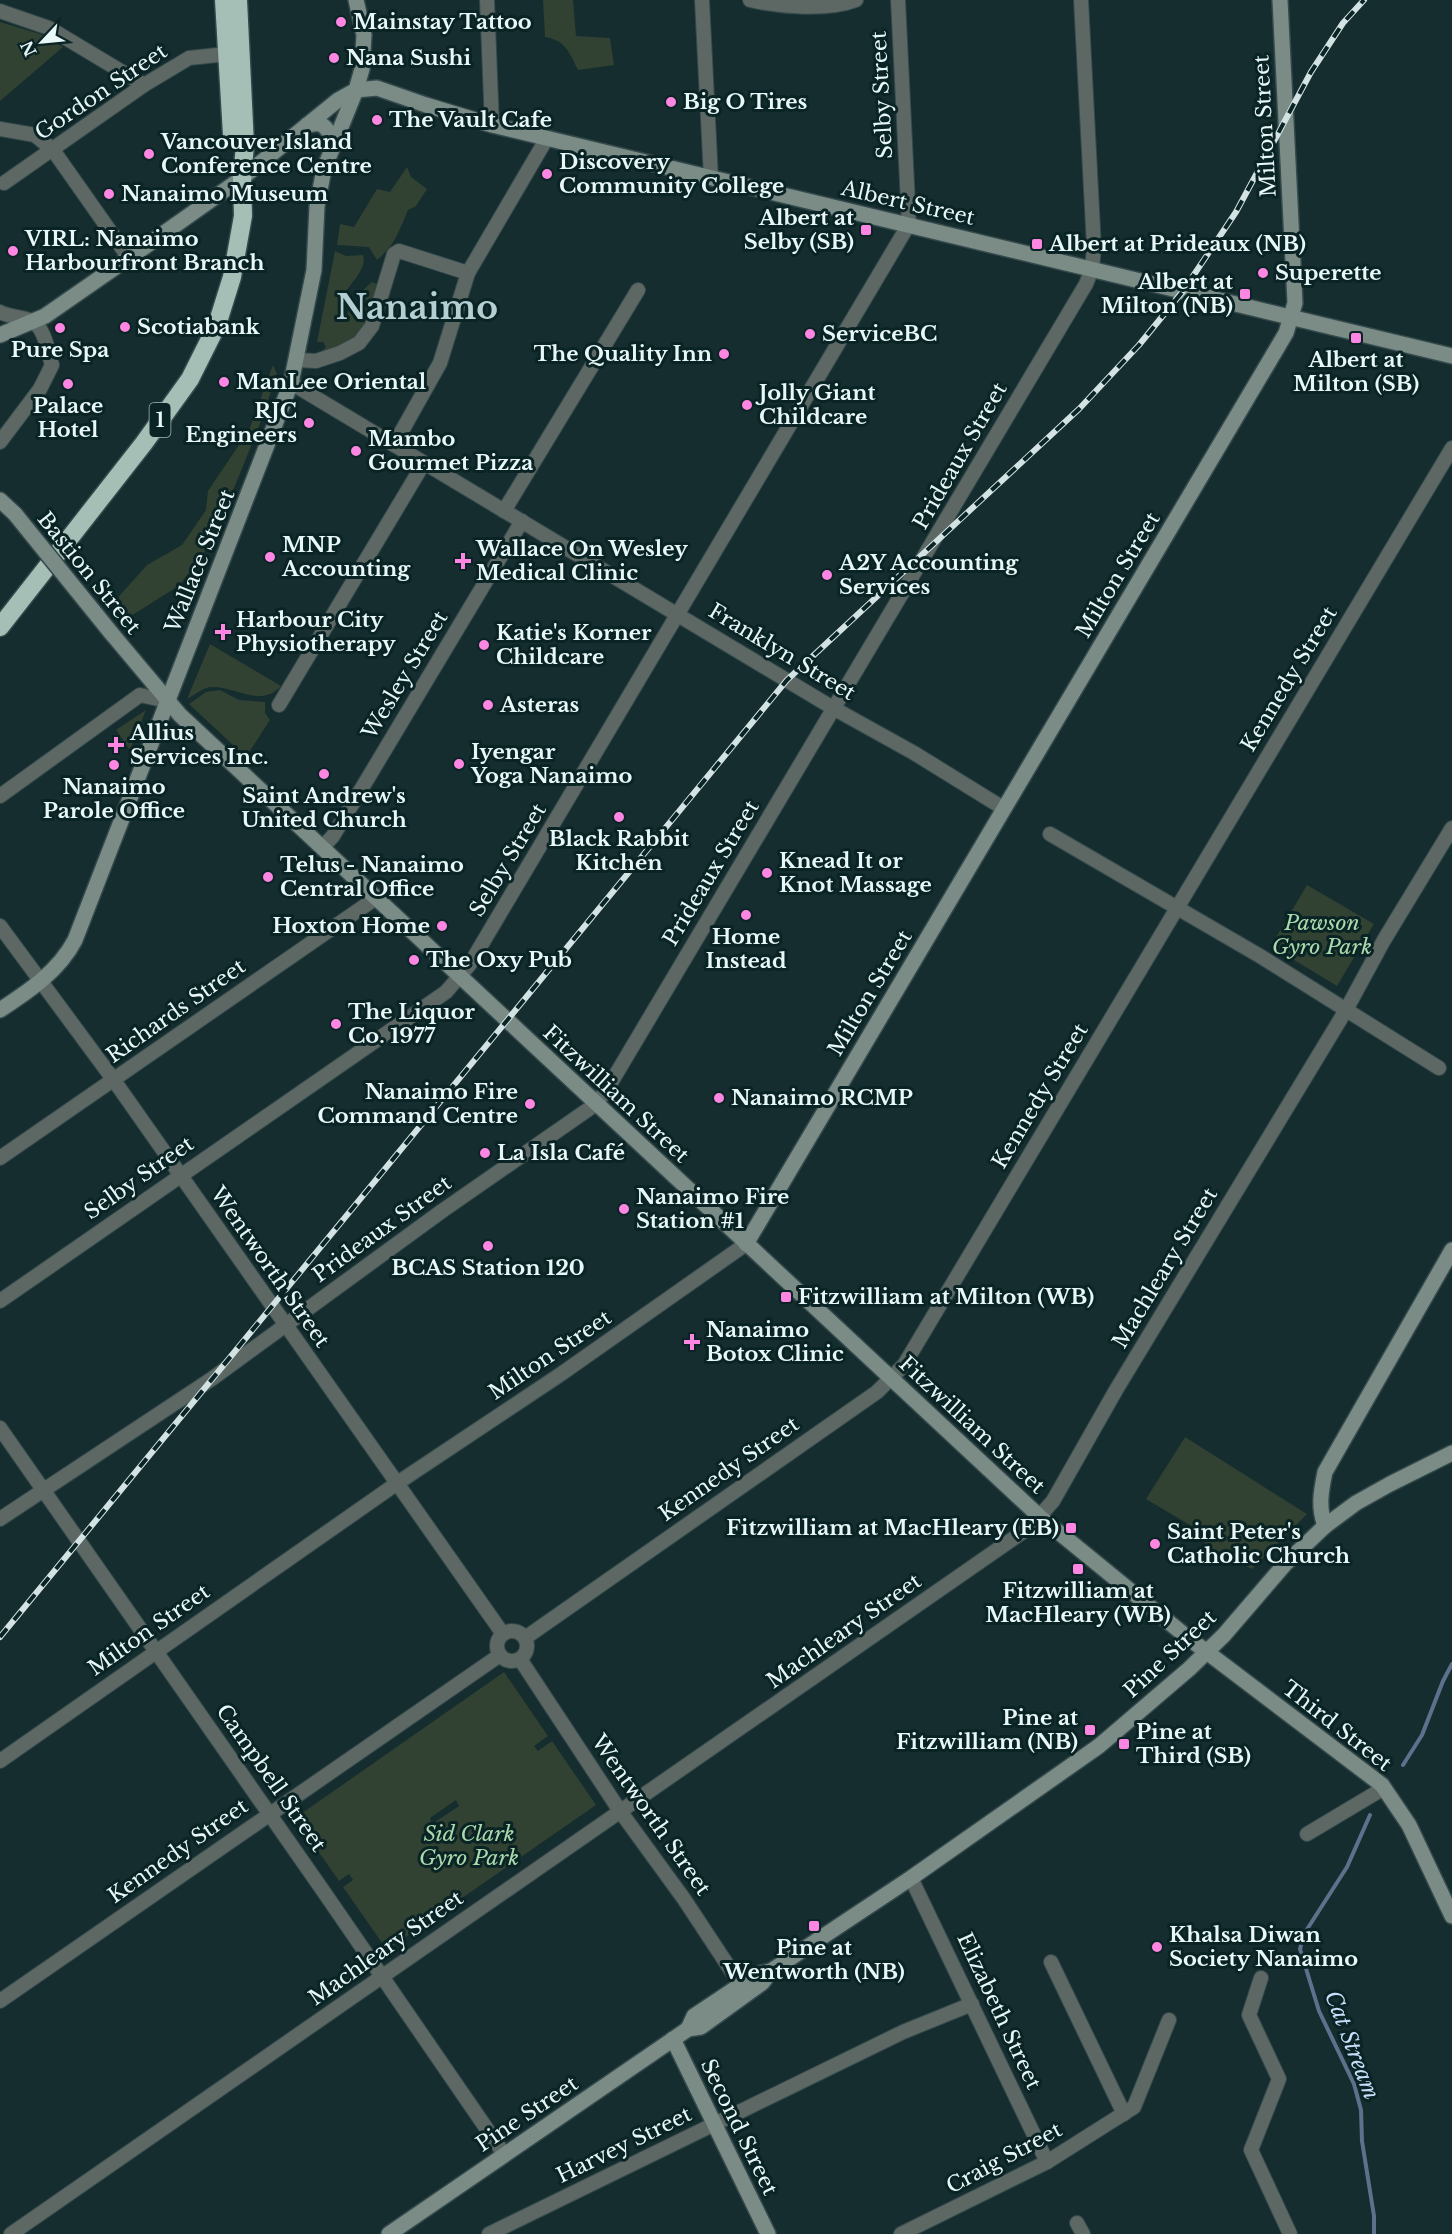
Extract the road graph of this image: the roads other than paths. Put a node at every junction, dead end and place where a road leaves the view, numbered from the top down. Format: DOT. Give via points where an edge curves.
graph roads {
  1 [pos="224,0"];
  2 [pos="238,0"];
  3 [pos="356,0"];
  4 [pos="487,0"];
  5 [pos="702,0"];
  6 [pos="750,0"];
  7 [pos="856,0"];
  8 [pos="898,0"];
  9 [pos="1081,0"];
  10 [pos="1280,0"];
  11 [pos="0,11"];
  12 [pos="227,54"];
  13 [pos="144,85"];
  14 [pos="356,90"];
  15 [pos="307,125"];
  16 [pos="492,125"];
  17 [pos="0,129"];
  18 [pos="547,138"];
  19 [pos="334,144"];
  20 [pos="53,150"];
  21 [pos="242,178"];
  22 [pos="711,178"];
  23 [pos="4,183"];
  24 [pos="909,224"];
  25 [pos="129,258"];
  26 [pos="1092,269"];
  27 [pos="468,273"];
  28 [pos="638,290"];
  29 [pos="0,312"];
  30 [pos="1290,317"];
  31 [pos="33,321"];
  32 [pos="0,335"];
  33 [pos="1452,357"];
  34 [pos="297,360"];
  35 [pos="291,383"];
  36 [pos="0,442"];
  37 [pos="394,445"];
  38 [pos="1452,448"];
  39 [pos="424,463"];
  40 [pos="0,500"];
  41 [pos="504,511"];
  42 [pos="522,521"];
  43 [pos="678,614"];
  44 [pos="0,627"];
  45 [pos="167,701"];
  46 [pos="279,705"];
  47 [pos="833,708"];
  48 [pos="0,795"];
  49 [pos="1003,808"];
  50 [pos="1452,828"];
  51 [pos="1050,834"];
  52 [pos="322,848"];
  53 [pos="375,898"];
  54 [pos="1176,908"];
  55 [pos="0,926"];
  56 [pos="460,977"];
  57 [pos="41,981"];
  58 [pos="0,1010"];
  59 [pos="1346,1010"];
  60 [pos="1439,1068"];
  61 [pos="113,1079"];
  62 [pos="596,1104"];
  63 [pos="0,1158"];
  64 [pos="180,1175"];
  65 [pos="746,1244"];
  66 [pos="1452,1250"];
  67 [pos="0,1301"];
  68 [pos="286,1326"];
  69 [pos="891,1379"];
  70 [pos="0,1428"];
  71 [pos="1452,1454"];
  72 [pos="396,1484"];
  73 [pos="43,1489"];
  74 [pos="1040,1517"];
  75 [pos="0,1518"];
  76 [pos="1325,1526"];
  77 [pos="503,1634"];
  78 [pos="525,1638"];
  79 [pos="156,1650"];
  80 [pos="1207,1651"];
  81 [pos="500,1655"];
  82 [pos="520,1659"];
  83 [pos="0,1761"];
  84 [pos="1384,1788"];
  85 [pos="620,1811"];
  86 [pos="269,1813"];
  87 [pos="1307,1834"];
  88 [pos="911,1878"];
  89 [pos="1452,1916"];
  90 [pos="1051,1962"];
  91 [pos="382,1976"];
  92 [pos="1261,1978"];
  93 [pos="744,1989"];
  94 [pos="0,2001"];
  95 [pos="972,2004"];
  96 [pos="1169,2020"];
  97 [pos="673,2039"];
  98 [pos="1124,2114"];
  99 [pos="715,2125"];
  100 [pos="504,2154"];
  101 [pos="1047,2162"];
  102 [pos="11,2234"];
  103 [pos="389,2234"];
  104 [pos="489,2234"];
  105 [pos="768,2234"];
  106 [pos="901,2234"];
  107 [pos="1290,2234"];
  1 -- 12 [label="highway, 1"];
  2 -- 21 [label="highway, 1" via="245,145"];
  3 -- 14 [label="street, Wallace Street" via="364,35"];
  4 -- 16 [label="street"];
  5 -- 22 [label="street"];
  6 -- 7 [label="street" via="833,6"];
  8 -- 24 [label="street, Selby Street"];
  9 -- 26 [label="street, Prideaux Street"];
  10 -- 30 [label="street, Milton Street" via="1294,303"];
  11 -- 13 [label="street" via="49,28"];
  12 -- 13 [label="street, Gordon Street" via="189,58"];
  12 -- 21 [label="highway, 1" via="234,155"];
  13 -- 20 [label="street, Gordon Street"];
  14 -- 15 [label="street"];
  14 -- 16 [label="street, Albert Street" via="377,88"];
  14 -- 19 [label="street, Wallace Street"];
  15 -- 19 [label="street" via="320,123"];
  15 -- 21 [label="street"];
  16 -- 18 [label="street, Albert Street"];
  17 -- 20 [label="street" via="34,135"];
  18 -- 22 [label="street, Albert Street"];
  18 -- 27 [label="street"];
  19 -- 34 [label="street, Wallace Street" via="324,169 317,206 314,270"];
  20 -- 23 [label="street, Gordon Street"];
  20 -- 25 [label="street"];
  21 -- 25 [label="street"];
  21 -- 44 [label="highway, 1" via="241,234 228,294 190,380"];
  22 -- 24 [label="street, Albert Street"];
  24 -- 26 [label="street, Albert Street"];
  24 -- 43 [label="street, Selby Street"];
  25 -- 31 [label="street"];
  26 -- 30 [label="street, Albert Street"];
  26 -- 47 [label="street, Prideaux Street"];
  27 -- 34 [label="street" via="399,250 394,254 372,326 359,343 316,361"];
  27 -- 37 [label="street" via="440,363"];
  28 -- 41 [label="street"];
  29 -- 31 [label="street"];
  30 -- 33 [label="street, Albert Street"];
  30 -- 49 [label="street, Milton Street" via="1286,333"];
  31 -- 32 [label="street"];
  31 -- 36 [label="street" via="42,333 52,365 40,389"];
  34 -- 35 [label="street, Wallace Street"];
  35 -- 37 [label="street, Franklyn Street"];
  35 -- 45 [label="street, Wallace Street"];
  37 -- 39 [label="street, Franklyn Street"];
  38 -- 54 [label="street, Kennedy Street"];
  39 -- 41 [label="street, Franklyn Street"];
  39 -- 46 [label="street"];
  40 -- 45 [label="street, Bastion Street, bridge"];
  41 -- 42 [label="street, Franklyn Street"];
  42 -- 43 [label="street, Franklyn Street"];
  42 -- 52 [label="street, Wesley Street" via="333,836"];
  43 -- 47 [label="street, Franklyn Street"];
  43 -- 56 [label="street, Selby Street"];
  45 -- 48 [label="street" via="140,695"];
  45 -- 52 [label="street, Fitzwilliam Street"];
  45 -- 57 [label="street, Wallace Street" via="75,940"];
  47 -- 49 [label="street, Franklyn Street"];
  47 -- 62 [label="street, Prideaux Street"];
  49 -- 65 [label="street, Milton Street"];
  50 -- 59 [label="street, Machleary Street"];
  51 -- 54 [label="street"];
  52 -- 53 [label="street, Fitzwilliam Street"];
  53 -- 56 [label="street, Fitzwilliam Street"];
  53 -- 61 [label="street, Richards Street"];
  54 -- 59 [label="street"];
  54 -- 69 [label="street, Kennedy Street" via="910,1355"];
  55 -- 57 [label="street, Wentworth Street"];
  56 -- 62 [label="street, Fitzwilliam Street"];
  56 -- 64 [label="street, Selby Street" via="446,992"];
  57 -- 58 [label="street, Wallace Street"];
  57 -- 61 [label="street, Wentworth Street"];
  59 -- 60 [label="street"];
  59 -- 74 [label="street, Machleary Street"];
  61 -- 63 [label="street, Richards Street"];
  61 -- 64 [label="street, Wentworth Street"];
  62 -- 65 [label="street, Fitzwilliam Street"];
  62 -- 68 [label="street, Prideaux Street"];
  64 -- 67 [label="street, Selby Street"];
  64 -- 68 [label="street, Wentworth Street"];
  65 -- 69 [label="street, Fitzwilliam Street"];
  65 -- 72 [label="street, Milton Street"];
  66 -- 76 [label="street" via="1325,1472 1320,1492 1320,1514"];
  68 -- 72 [label="street, Wentworth Street"];
  68 -- 73 [label="street, Prideaux Street"];
  69 -- 74 [label="street, Fitzwilliam Street"];
  69 -- 78 [label="street, Kennedy Street"];
  70 -- 73 [label="street, Campbell Street"];
  71 -- 76 [label="street, Pine Street" via="1381,1488"];
  72 -- 77 [label="street, Wentworth Street"];
  72 -- 79 [label="street, Milton Street"];
  73 -- 75 [label="street, Prideaux Street"];
  73 -- 79 [label="street, Campbell Street"];
  74 -- 80 [label="street, Fitzwilliam Street"];
  74 -- 85 [label="street, Machleary Street"];
  76 -- 80 [label="street, Pine Street" via="1285,1564"];
  77 -- 78 [label="street" via="514,1631"];
  77 -- 81 [label="street" via="497,1646"];
  78 -- 82 [label="street" via="527,1649"];
  79 -- 83 [label="street, Milton Street"];
  79 -- 86 [label="street, Campbell Street"];
  80 -- 84 [label="street, Third Street"];
  80 -- 88 [label="street, Pine Street" via="1099,1746"];
  81 -- 82 [label="street" via="509,1661"];
  81 -- 86 [label="street, Kennedy Street"];
  82 -- 85 [label="street, Wentworth Street"];
  84 -- 87 [label="street"];
  84 -- 89 [label="street, Third Street" via="1408,1826"];
  85 -- 91 [label="street, Machleary Street"];
  85 -- 93 [label="street, Wentworth Street"];
  86 -- 91 [label="street, Campbell Street"];
  86 -- 94 [label="street, Kennedy Street"];
  88 -- 93 [label="street, Pine Street" via="771,1971 757,1974"];
  88 -- 95 [label="street, Elizabeth Street"];
  90 -- 98 [label="street"];
  91 -- 100 [label="street, Campbell Street"];
  91 -- 102 [label="street, Machleary Street"];
  92 -- 107 [label="street" via="1249,2015 1279,2079 1251,2150"];
  93 -- 97 [label="street, Pine Street" via="694,2016 688,2029"];
  95 -- 99 [label="street, Harvey Street" via="903,2032"];
  95 -- 101 [label="street, Elizabeth Street"];
  96 -- 98 [label="street, Craig Street" via="1134,2108"];
  97 -- 99 [label="street, Second Street"];
  97 -- 100 [label="street, Pine Street"];
  98 -- 101 [label="street, Craig Street"];
  99 -- 104 [label="street, Harvey Street"];
  99 -- 105 [label="street, Second Street"];
  100 -- 103 [label="street, Pine Street"];
  101 -- 106 [label="street, Craig Street"];
}
